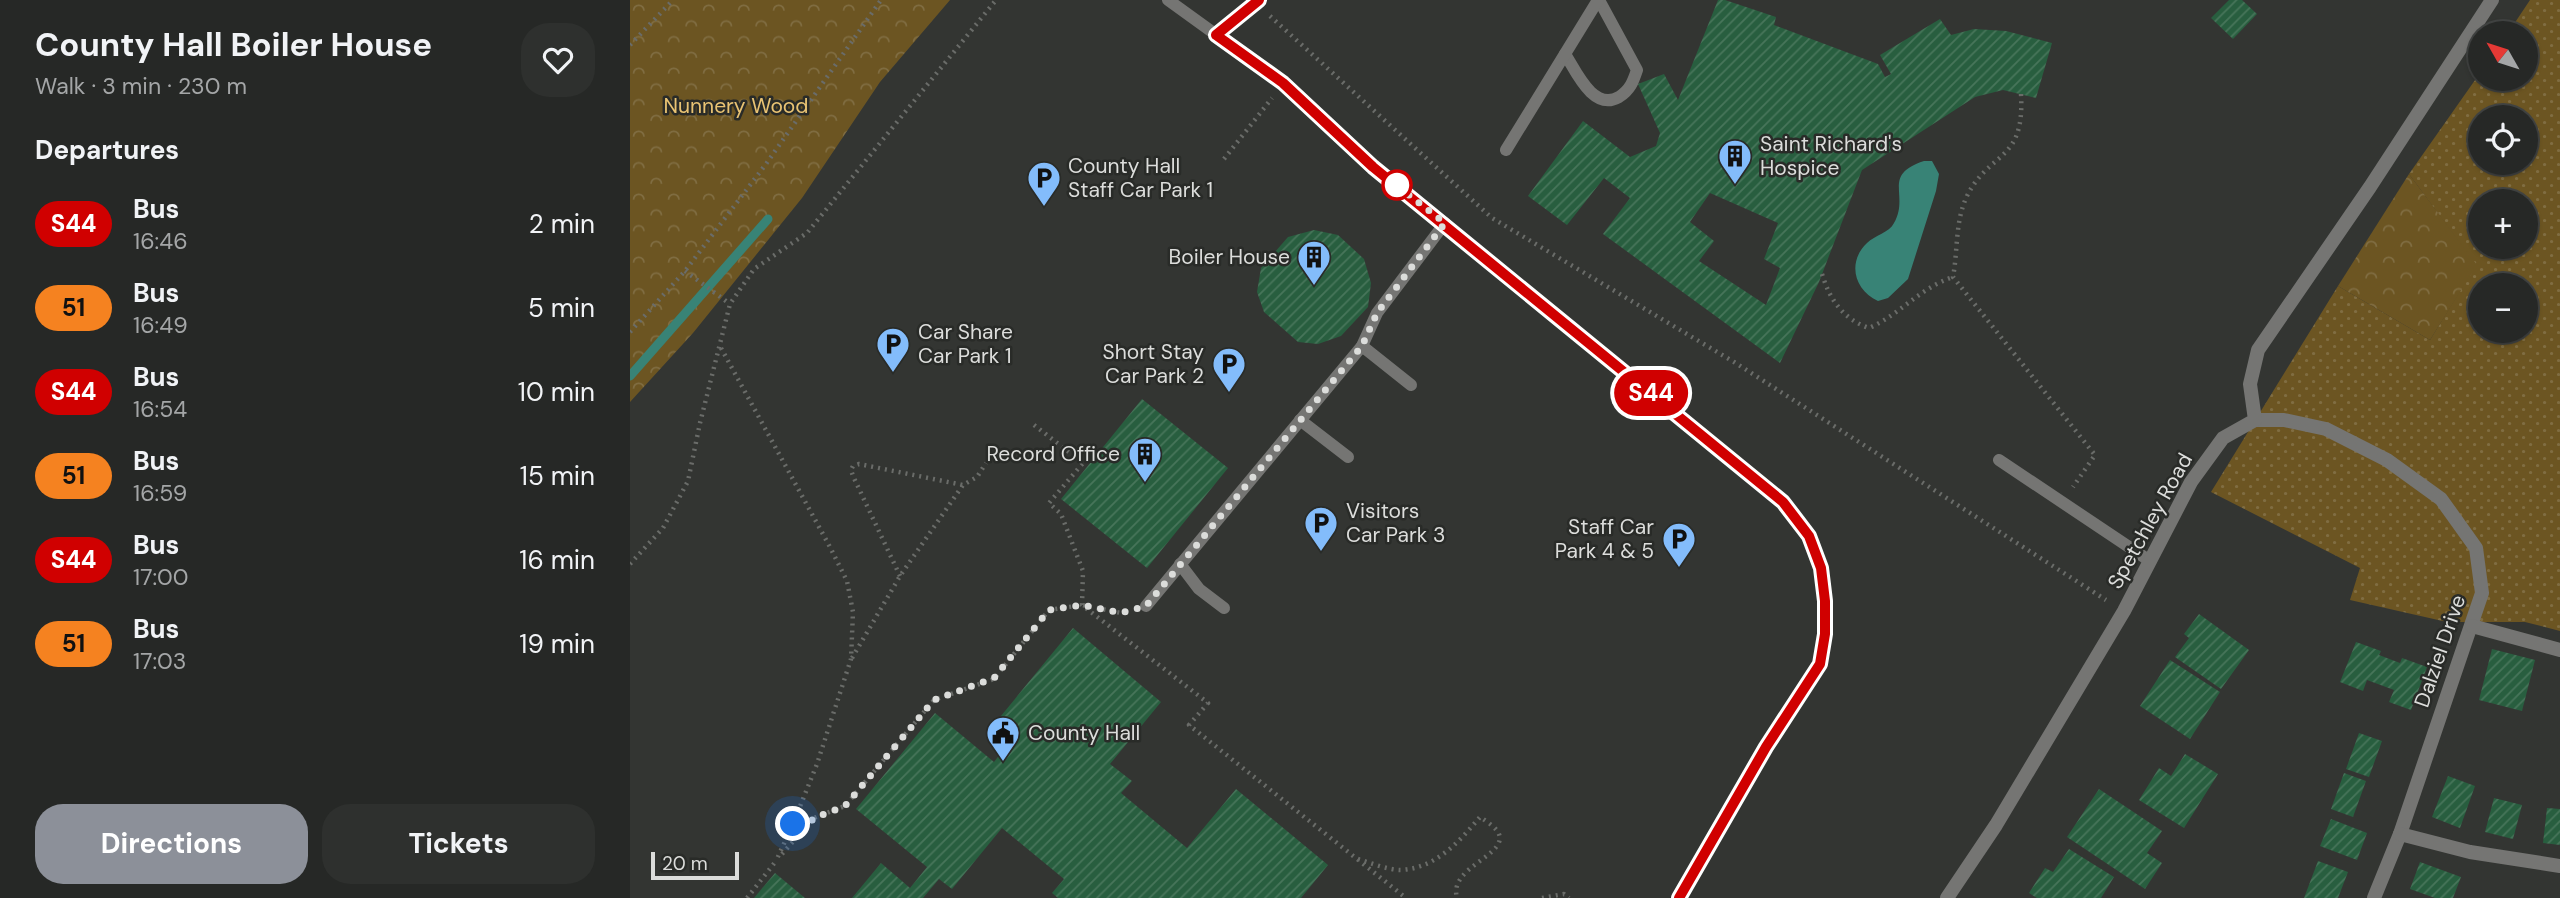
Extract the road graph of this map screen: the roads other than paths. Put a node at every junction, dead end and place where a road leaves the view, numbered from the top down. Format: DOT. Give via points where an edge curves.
graph roads {
  1 [pos="1168,0"];
  2 [pos="1598,0"];
  3 [pos="2492,0"];
  4 [pos="1258,2"];
  5 [pos="1216,35"];
  6 [pos="1565,54"];
  7 [pos="1506,150"];
  8 [pos="1445,223"];
  9 [pos="1362,346"];
  10 [pos="1411,385"];
  11 [pos="1300,419"];
  12 [pos="2255,420"];
  13 [pos="1348,457"];
  14 [pos="1999,460"];
  15 [pos="2150,561"];
  16 [pos="1180,564"];
  17 [pos="1146,606"];
  18 [pos="1224,608"];
  19 [pos="2472,626"];
  20 [pos="2560,650"];
  21 [pos="2400,834"];
  22 [pos="2560,866"];
  23 [pos="1679,898"];
  24 [pos="1947,898"];
  25 [pos="2374,898"];
  1 -- 5 [label="lane"];
  2 -- 6 [label="lane"];
  2 -- 6 [label="lane" via="1637,70 1628,91 1615,100 1602,100 1590,92"];
  3 -- 12 [label="street" via="2258,350 2250,384"];
  4 -- 5 [label="lane"];
  5 -- 8 [label="lane" via="1283,83 1373,167"];
  6 -- 7 [label="lane"];
  8 -- 9 [label="lane" via="1377,313"];
  8 -- 23 [label="lane" via="1783,502 1809,536 1821,568 1825,634 1820,664"];
  9 -- 10 [label="lane"];
  9 -- 11 [label="lane"];
  11 -- 13 [label="lane"];
  11 -- 16 [label="lane"];
  12 -- 15 [label="street, Spetchley Road" via="2222,438 2191,482"];
  12 -- 19 [label="street, Dalziel Drive" via="2284,420 2326,429 2387,460 2441,499 2476,548 2482,593"];
  14 -- 15 [label="lane"];
  15 -- 24 [label="street, Spetchley Road" via="1997,825"];
  16 -- 17 [label="lane"];
  16 -- 18 [label="lane" via="1199,589"];
  19 -- 20 [label="street"];
  19 -- 21 [label="street, Dalziel Drive"];
  21 -- 22 [label="street" via="2470,852"];
  21 -- 25 [label="street, Dalziel Drive"];
}
